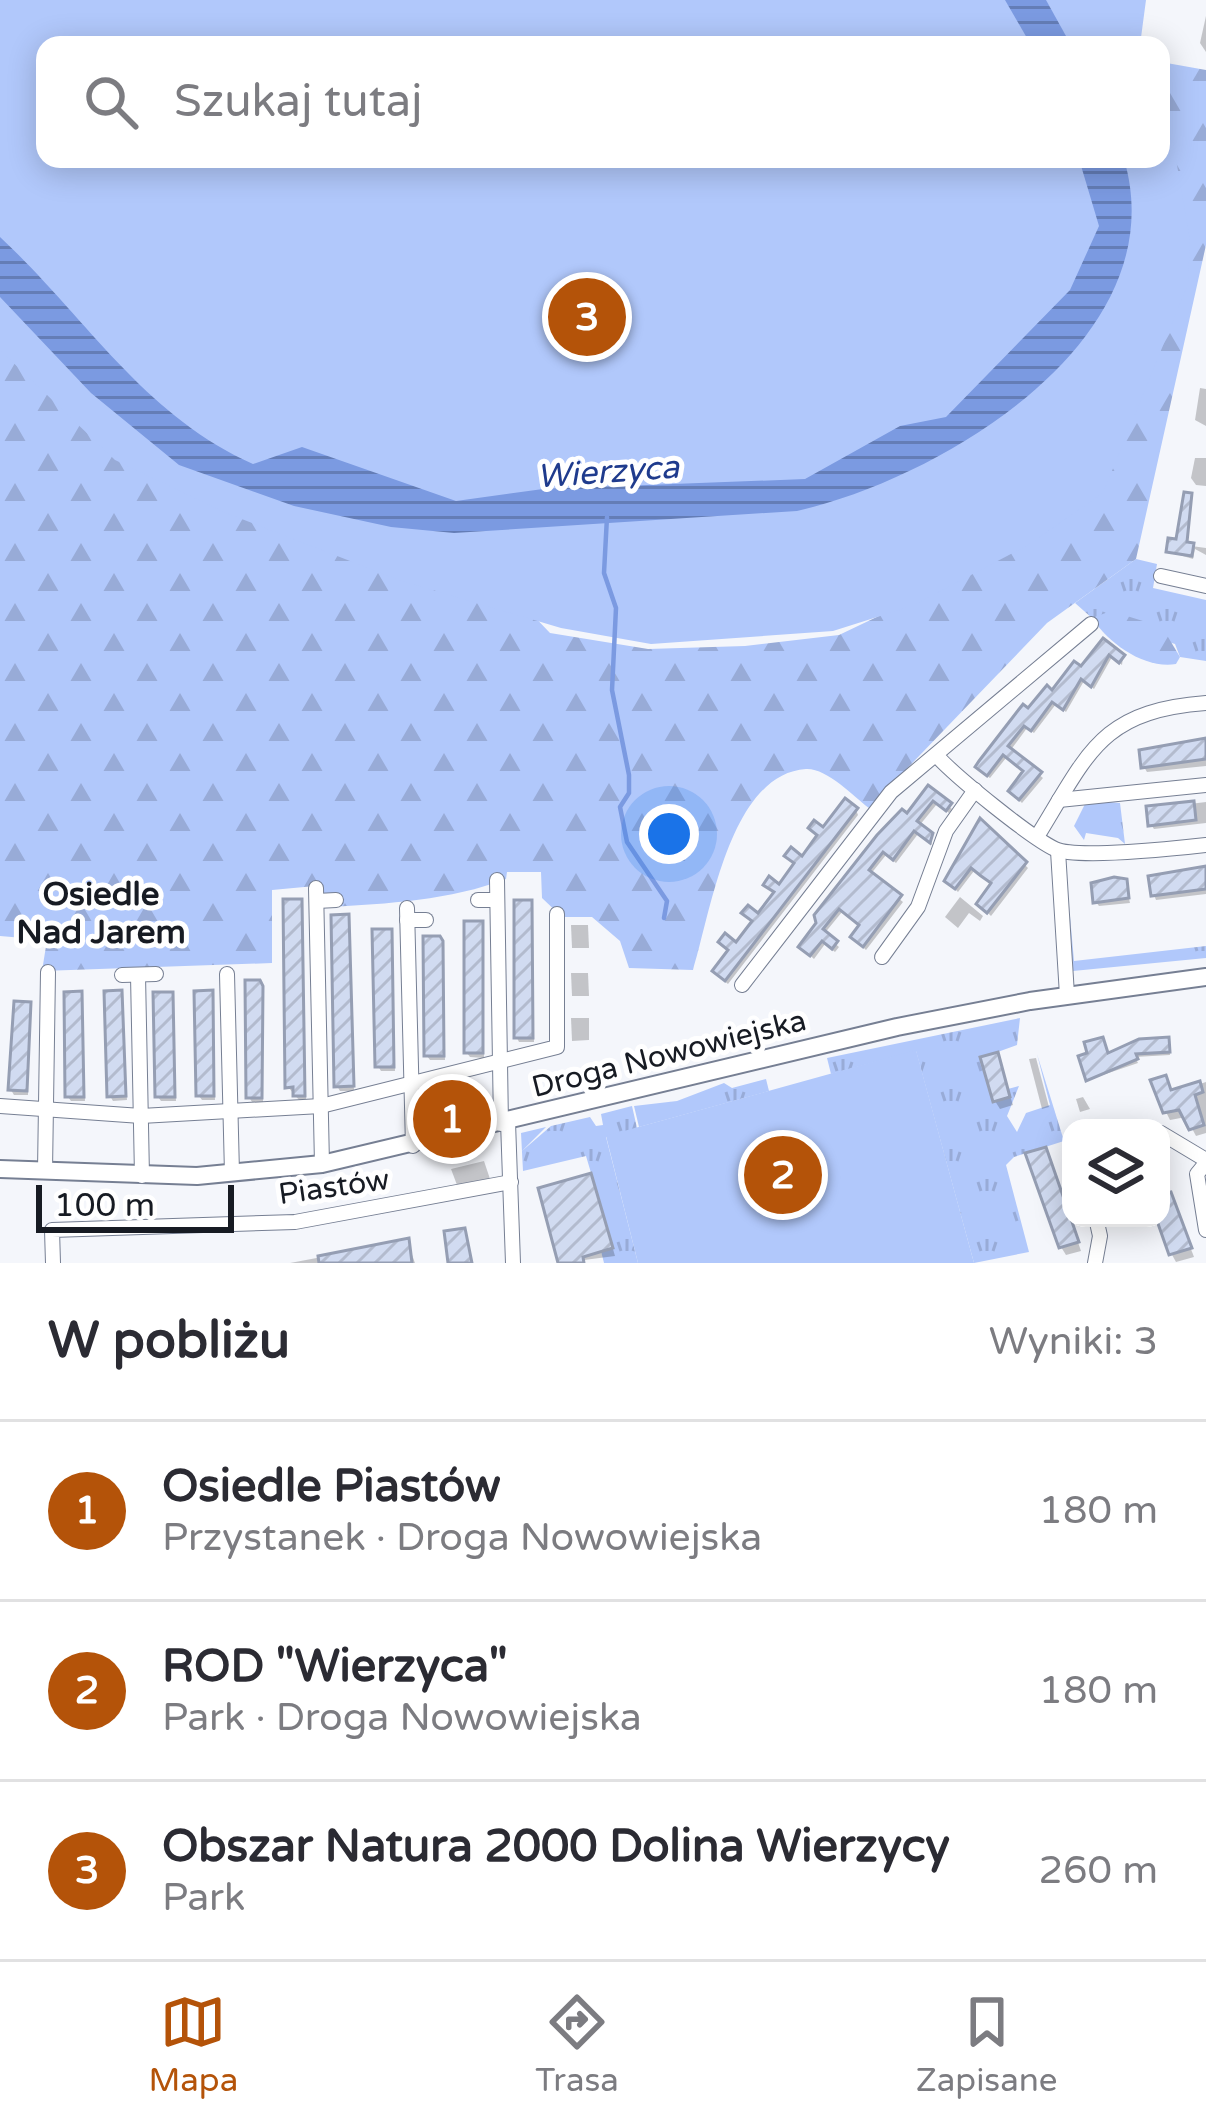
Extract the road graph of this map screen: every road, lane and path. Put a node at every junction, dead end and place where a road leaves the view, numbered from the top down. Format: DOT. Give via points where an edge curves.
graph roads {
  1 [pos="1161,576"];
  2 [pos="1206,586"];
  3 [pos="1090,624"];
  4 [pos="1206,703"];
  5 [pos="937,755"];
  6 [pos="1206,785"];
  7 [pos="975,790"];
  8 [pos="1059,800"];
  9 [pos="1038,835"];
  10 [pos="1206,845"];
  11 [pos="1058,851"];
  12 [pos="497,880"];
  13 [pos="336,900"];
  14 [pos="497,900"];
  15 [pos="478,901"];
  16 [pos="557,914"];
  17 [pos="426,920"];
  18 [pos="882,957"];
  19 [pos="156,974"];
  20 [pos="209,975"];
  21 [pos="1206,977"];
  22 [pos="30,986"];
  23 [pos="742,986"];
  24 [pos="1067,995"];
  25 [pos="499,1064"];
  26 [pos="410,1086"];
  27 [pos="0,1106"];
  28 [pos="321,1106"];
  29 [pos="46,1108"];
  30 [pos="230,1115"];
  31 [pos="141,1116"];
  32 [pos="505,1123"];
  33 [pos="1170,1139"];
  34 [pos="412,1145"];
  35 [pos="1206,1162"];
  36 [pos="322,1164"];
  37 [pos="0,1169"];
  38 [pos="45,1171"];
  39 [pos="232,1173"];
  40 [pos="142,1175"];
  41 [pos="511,1182"];
  42 [pos="1098,1227"];
  43 [pos="1206,1230"];
  44 [pos="53,1263"];
  45 [pos="513,1263"];
  46 [pos="1095,1263"];
  1 -- 2 [label="street"];
  3 -- 5 [label="street"];
  4 -- 8 [label="street" via="1127,718 1100,739"];
  5 -- 7 [label="street"];
  5 -- 23 [label="street" via="891,792"];
  6 -- 8 [label="street"];
  7 -- 9 [label="street"];
  7 -- 18 [label="street" via="946,830 918,907"];
  8 -- 9 [label="street"];
  9 -- 11 [label="street"];
  10 -- 11 [label="street"];
  11 -- 24 [label="street"];
  12 -- 14 [label="street"];
  13 -- 28 [label="street" via="316,894"];
  14 -- 15 [label="street"];
  14 -- 25 [label="street"];
  16 -- 25 [label="street" via="557,1047"];
  17 -- 26 [label="street" via="407,914"];
  19 -- 31 [label="street" via="130,975"];
  20 -- 30 [label="street" via="231,974"];
  21 -- 24 [label="street, Droga Nowowiejska"];
  22 -- 29 [label="street" via="48,979"];
  24 -- 32 [label="street, Droga Nowowiejska" via="897,1027"];
  25 -- 26 [label="street"];
  25 -- 32 [label="street"];
  26 -- 28 [label="street"];
  26 -- 34 [label="street"];
  27 -- 29 [label="street"];
  28 -- 30 [label="street"];
  28 -- 36 [label="street"];
  29 -- 31 [label="street"];
  29 -- 38 [label="street"];
  30 -- 31 [label="street"];
  30 -- 39 [label="street"];
  31 -- 40 [label="street"];
  32 -- 34 [label="street, Droga Nowowiejska"];
  32 -- 41 [label="street"];
  33 -- 35 [label="street"];
  34 -- 36 [label="street, Droga Nowowiejska"];
  35 -- 43 [label="street" via="1197,1188"];
  36 -- 39 [label="street, Droga Nowowiejska"];
  37 -- 38 [label="street, Droga Nowowiejska"];
  38 -- 40 [label="street, Droga Nowowiejska"];
  39 -- 40 [label="street, Droga Nowowiejska"];
  41 -- 44 [label="street, Piastów" via="295,1222 52,1230"];
  41 -- 45 [label="street"];
  42 -- 46 [label="street"];
}
